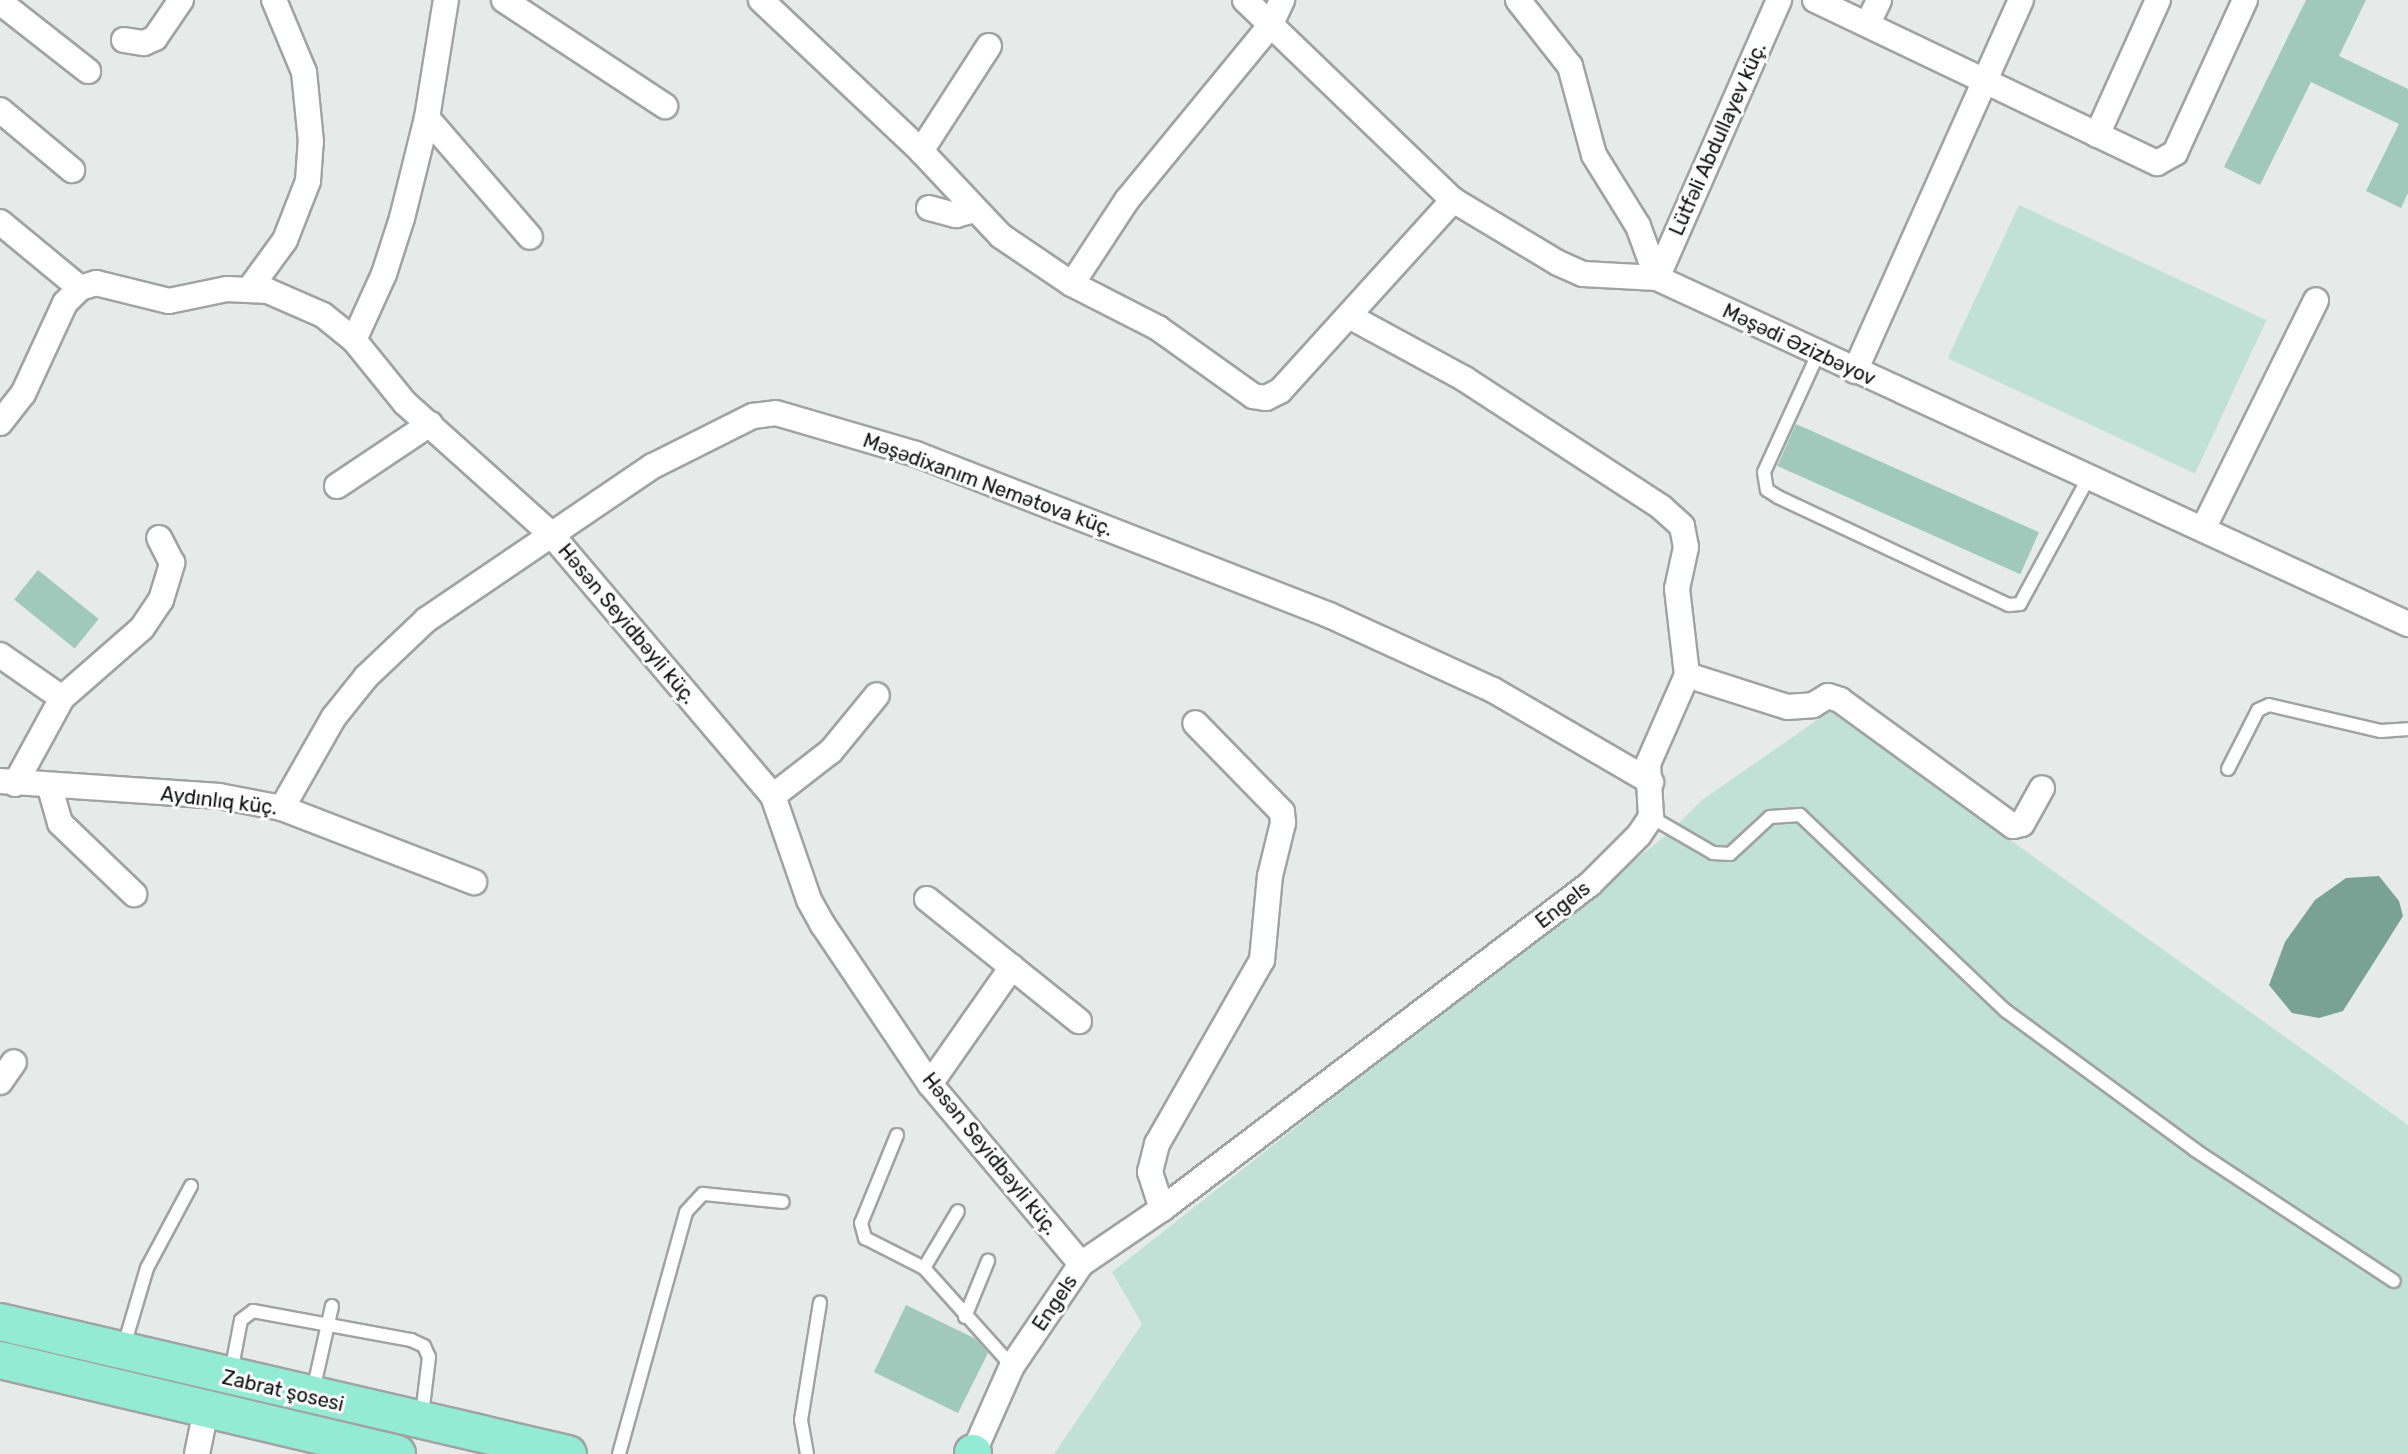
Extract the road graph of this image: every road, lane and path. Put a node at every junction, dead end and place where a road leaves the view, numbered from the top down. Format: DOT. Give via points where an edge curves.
graph roads {
  1 [pos="181,0"];
  2 [pos="274,0"];
  3 [pos="446,0"];
  4 [pos="504,0"];
  5 [pos="761,0"];
  6 [pos="1245,0"];
  7 [pos="1282,0"];
  8 [pos="1519,0"];
  9 [pos="1779,0"];
  10 [pos="1815,0"];
  11 [pos="1879,0"];
  12 [pos="2021,0"];
  13 [pos="2158,0"];
  14 [pos="2245,0"];
  15 [pos="0,2"];
  16 [pos="1868,23"];
  17 [pos="1270,26"];
  18 [pos="124,40"];
  19 [pos="989,46"];
  20 [pos="88,71"];
  21 [pos="1986,81"];
  22 [pos="665,106"];
  23 [pos="0,110"];
  24 [pos="427,118"];
  25 [pos="2097,135"];
  26 [pos="921,151"];
  27 [pos="72,170"];
  28 [pos="1453,200"];
  29 [pos="929,208"];
  30 [pos="975,210"];
  31 [pos="0,222"];
  32 [pos="530,237"];
  33 [pos="1657,278"];
  34 [pos="1072,284"];
  35 [pos="80,288"];
  36 [pos="250,288"];
  37 [pos="2316,300"];
  38 [pos="1351,317"];
  39 [pos="354,340"];
  40 [pos="1818,354"];
  41 [pos="1855,371"];
  42 [pos="0,423"];
  43 [pos="430,424"];
  44 [pos="2088,479"];
  45 [pos="337,486"];
  46 [pos="2203,529"];
  47 [pos="550,533"];
  48 [pos="159,538"];
  49 [pos="2408,624"];
  50 [pos="0,655"];
  51 [pos="1687,675"];
  52 [pos="877,695"];
  53 [pos="62,698"];
  54 [pos="1195,723"];
  55 [pos="2408,729"];
  56 [pos="2228,769"];
  57 [pos="8,782"];
  58 [pos="1651,782"];
  59 [pos="50,788"];
  60 [pos="2042,788"];
  61 [pos="773,796"];
  62 [pos="282,808"];
  63 [pos="1651,817"];
  64 [pos="474,882"];
  65 [pos="134,894"];
  66 [pos="927,899"];
  67 [pos="1012,967"];
  68 [pos="1079,1021"];
  69 [pos="930,1084"];
  70 [pos="897,1135"];
  71 [pos="191,1186"];
  72 [pos="783,1202"];
  73 [pos="1162,1209"];
  74 [pos="958,1211"];
  75 [pos="988,1261"];
  76 [pos="1081,1264"];
  77 [pos="924,1268"];
  78 [pos="2394,1281"];
  79 [pos="820,1303"];
  80 [pos="332,1306"];
  81 [pos="965,1317"];
  82 [pos="0,1322"];
  83 [pos="328,1323"];
  84 [pos="121,1353"];
  85 [pos="0,1360"];
  86 [pos="1012,1366"];
  87 [pos="230,1379"];
  88 [pos="311,1398"];
  89 [pos="206,1410"];
  90 [pos="421,1422"];
  91 [pos="381,1452"];
  92 [pos="197,1454"];
  93 [pos="568,1454"];
  94 [pos="619,1454"];
  95 [pos="807,1454"];
  96 [pos="973,1454"];
  1 -- 18 [label="street" via="155,38 144,43"];
  2 -- 36 [label="street" via="304,72 311,142 308,181 285,240"];
  3 -- 24 [label="street"];
  4 -- 22 [label="street"];
  5 -- 26 [label="street"];
  6 -- 17 [label="street, Məşədi Əzizbəyov"];
  7 -- 17 [label="street"];
  8 -- 33 [label="street" via="1570,66 1594,155 1638,226"];
  9 -- 33 [label="street, Lütfəli Abdullayev küç."];
  10 -- 16 [label="street"];
  11 -- 16 [label="street"];
  12 -- 21 [label="street"];
  13 -- 25 [label="street"];
  14 -- 25 [label="street" via="2167,161 2157,163"];
  15 -- 20 [label="street"];
  16 -- 21 [label="street"];
  17 -- 28 [label="street, Məşədi Əzizbəyov"];
  17 -- 34 [label="street" via="1127,200"];
  19 -- 26 [label="street"];
  21 -- 25 [label="street"];
  21 -- 41 [label="street"];
  23 -- 27 [label="street"];
  24 -- 32 [label="street"];
  24 -- 39 [label="street" via="384,274"];
  26 -- 30 [label="street"];
  28 -- 33 [label="street, Məşədi Əzizbəyov" via="1583,274"];
  28 -- 38 [label="street"];
  29 -- 30 [label="street" via="956,215"];
  30 -- 34 [label="street" via="1028,257"];
  31 -- 35 [label="street"];
  33 -- 40 [label="street, Məşədi Əzizbəyov"];
  34 -- 38 [label="street" via="1120,304 1253,396 1266,398 1280,391"];
  35 -- 36 [label="street, Həsən Seyidbəyli küç." via="96,283 169,301"];
  35 -- 42 [label="street" via="65,303 23,394"];
  36 -- 39 [label="street, Həsən Seyidbəyli küç." via="295,301"];
  37 -- 46 [label="street"];
  38 -- 51 [label="street" via="1465,379 1676,518 1686,547 1677,589"];
  39 -- 43 [label="street, Həsən Seyidbəyli küç." via="384,381"];
  40 -- 41 [label="street, Məşədi Əzizbəyov"];
  40 -- 44 [label="lane" via="1764,472 1767,490 2009,605 2020,604"];
  41 -- 44 [label="street, Məşədi Əzizbəyov"];
  43 -- 45 [label="street"];
  43 -- 47 [label="street, Həsən Seyidbəyli küç."];
  44 -- 46 [label="street, Məşədi Əzizbəyov"];
  46 -- 49 [label="street, Məşədi Əzizbəyov"];
  47 -- 58 [label="street, Məşədixanım Nemətova küç." via="711,435 753,416 776,413 916,454 1329,615 1493,690"];
  47 -- 61 [label="street, Həsən Seyidbəyli küç."];
  47 -- 62 [label="street, Məşədixanım Nemətova küç." via="426,620 366,677 315,746"];
  48 -- 53 [label="street" via="172,563 161,600 142,628"];
  50 -- 53 [label="street"];
  51 -- 58 [label="street" via="1648,764"];
  51 -- 60 [label="street" via="1787,707 1813,705 1828,696 1840,700 2013,826 2022,824"];
  52 -- 61 [label="street" via="831,751"];
  53 -- 57 [label="street"];
  54 -- 73 [label="street" via="1282,812 1283,823 1270,876 1262,960 1157,1144 1150,1172"];
  55 -- 56 [label="lane" via="2381,731 2269,705 2258,710"];
  57 -- 59 [label="street, Aydınlıq küç."];
  58 -- 63 [label="street"];
  59 -- 62 [label="street, Aydınlıq küç." via="219,796"];
  59 -- 65 [label="street" via="60,823"];
  61 -- 69 [label="street, Həsən Seyidbəyli küç." via="809,900"];
  62 -- 64 [label="street, Aydınlıq küç."];
  63 -- 73 [label="street, Engels" via="1590,884"];
  63 -- 78 [label="lane" via="1713,853 1730,854 1770,817 1800,815 2006,1011 2195,1150"];
  66 -- 67 [label="street"];
  67 -- 68 [label="street"];
  67 -- 69 [label="street"];
  69 -- 76 [label="street, Həsən Seyidbəyli küç."];
  70 -- 77 [label="lane" via="861,1223 865,1238"];
  71 -- 84 [label="lane" via="147,1268"];
  72 -- 94 [label="lane" via="703,1194 686,1212"];
  73 -- 76 [label="street, Engels"];
  74 -- 77 [label="lane"];
  75 -- 81 [label="lane"];
  76 -- 86 [label="street, Engels"];
  77 -- 81 [label="lane"];
  79 -- 95 [label="lane" via="801,1420"];
  80 -- 83 [label="lane"];
  81 -- 86 [label="lane"];
  82 -- 84 [label="main road, Zabrat şosesi"];
  83 -- 87 [label="lane" via="253,1311 241,1320"];
  83 -- 88 [label="lane"];
  83 -- 90 [label="lane" via="424,1346 429,1357"];
  84 -- 87 [label="main road, Zabrat şosesi"];
  85 -- 89 [label="main road, Zabrat şosesi"];
  86 -- 96 [label="street, Engels"];
  87 -- 88 [label="main road, Zabrat şosesi"];
  88 -- 90 [label="main road, Zabrat şosesi"];
  89 -- 91 [label="main road, Zabrat şosesi"];
  89 -- 92 [label="street"];
  90 -- 93 [label="main road, Zabrat şosesi"];
}
